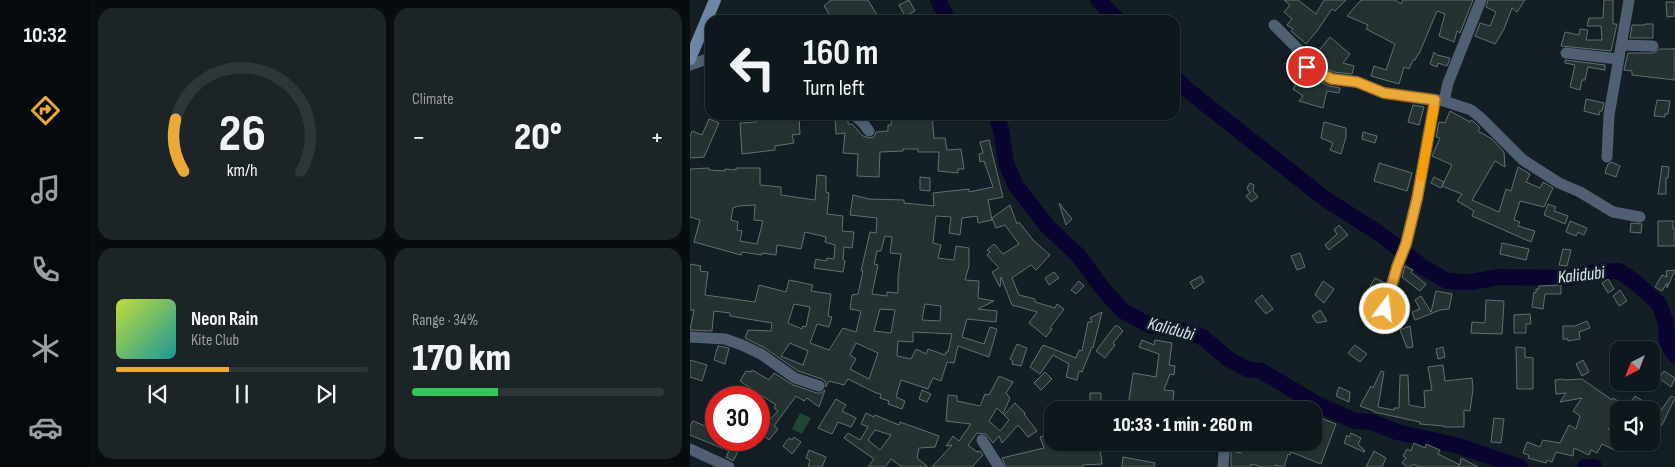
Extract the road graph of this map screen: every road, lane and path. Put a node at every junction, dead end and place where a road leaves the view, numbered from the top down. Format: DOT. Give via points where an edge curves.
graph roads {
  1 [pos="715,0"];
  2 [pos="1481,0"];
  3 [pos="1629,0"];
  4 [pos="709,15"];
  5 [pos="705,24"];
  6 [pos="1274,25"];
  7 [pos="1621,45"];
  8 [pos="1653,46"];
  9 [pos="1566,53"];
  10 [pos="690,59"];
  11 [pos="1618,59"];
  12 [pos="705,60"];
  13 [pos="690,65"];
  14 [pos="1440,100"];
  15 [pos="860,120"];
  16 [pos="869,132"];
  17 [pos="1607,157"];
  18 [pos="1640,217"];
  19 [pos="1385,309"];
  20 [pos="690,337"];
  21 [pos="819,386"];
  22 [pos="982,440"];
  23 [pos="690,449"];
  24 [pos="1224,452"];
  25 [pos="729,467"];
  26 [pos="999,467"];
  27 [pos="1223,467"];
  1 -- 4 [label="street"];
  2 -- 14 [label="street"];
  3 -- 7 [label="street"];
  5 -- 10 [label="street"];
  6 -- 14 [label="street" via="1301,52 1307,67 1332,79 1357,82 1384,93"];
  7 -- 8 [label="street"];
  7 -- 11 [label="street"];
  9 -- 11 [label="street"];
  11 -- 17 [label="street" via="1609,115"];
  12 -- 13 [label="street"];
  14 -- 18 [label="street" via="1471,110 1523,160 1559,183 1613,212"];
  14 -- 19 [label="street" via="1406,244"];
  15 -- 16 [label="street"];
  20 -- 21 [label="street" via="726,339 742,345 795,378"];
  22 -- 26 [label="street"];
  23 -- 25 [label="street"];
  24 -- 27 [label="street"];
}
